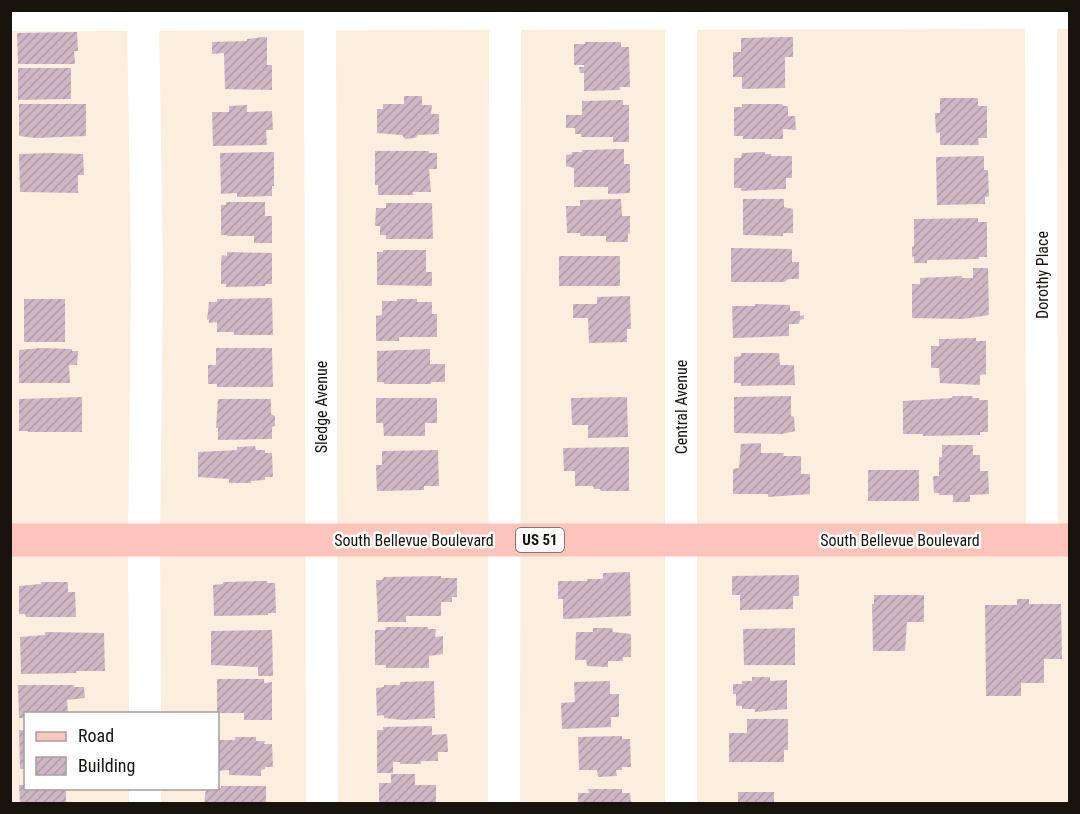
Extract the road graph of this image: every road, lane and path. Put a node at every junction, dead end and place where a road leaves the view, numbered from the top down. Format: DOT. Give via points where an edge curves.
graph roads {
  1 [pos="320,12"];
  2 [pos="1050,12"];
  3 [pos="681,13"];
  4 [pos="10,15"];
  5 [pos="143,15"];
  6 [pos="505,15"];
  7 [pos="10,540"];
  8 [pos="144,540"];
  9 [pos="322,540"];
  10 [pos="505,540"];
  11 [pos="1056,540"];
  12 [pos="681,541"];
  13 [pos="145,712"];
  14 [pos="322,804"];
  15 [pos="504,804"];
  16 [pos="681,804"];
  1 -- 5 [label="street"];
  1 -- 6 [label="street"];
  1 -- 9 [label="street, Sledge Avenue"];
  2 -- 3 [label="street"];
  2 -- 11 [label="street, Dorothy Place"];
  3 -- 6 [label="street"];
  3 -- 12 [label="street, Central Avenue"];
  4 -- 5 [label="street"];
  5 -- 8 [label="street" via="147,264"];
  6 -- 10 [label="street"];
  7 -- 8 [label="main road, South Bellevue Boulevard / US 51"];
  8 -- 9 [label="main road, South Bellevue Boulevard / US 51"];
  8 -- 13 [label="street"];
  9 -- 10 [label="main road, South Bellevue Boulevard / US 51"];
  9 -- 14 [label="street, Sledge Avenue"];
  10 -- 12 [label="main road, South Bellevue Boulevard / US 51"];
  10 -- 15 [label="street"];
  11 -- 12 [label="main road, South Bellevue Boulevard / US 51"];
  12 -- 16 [label="street, Central Avenue"];
}
